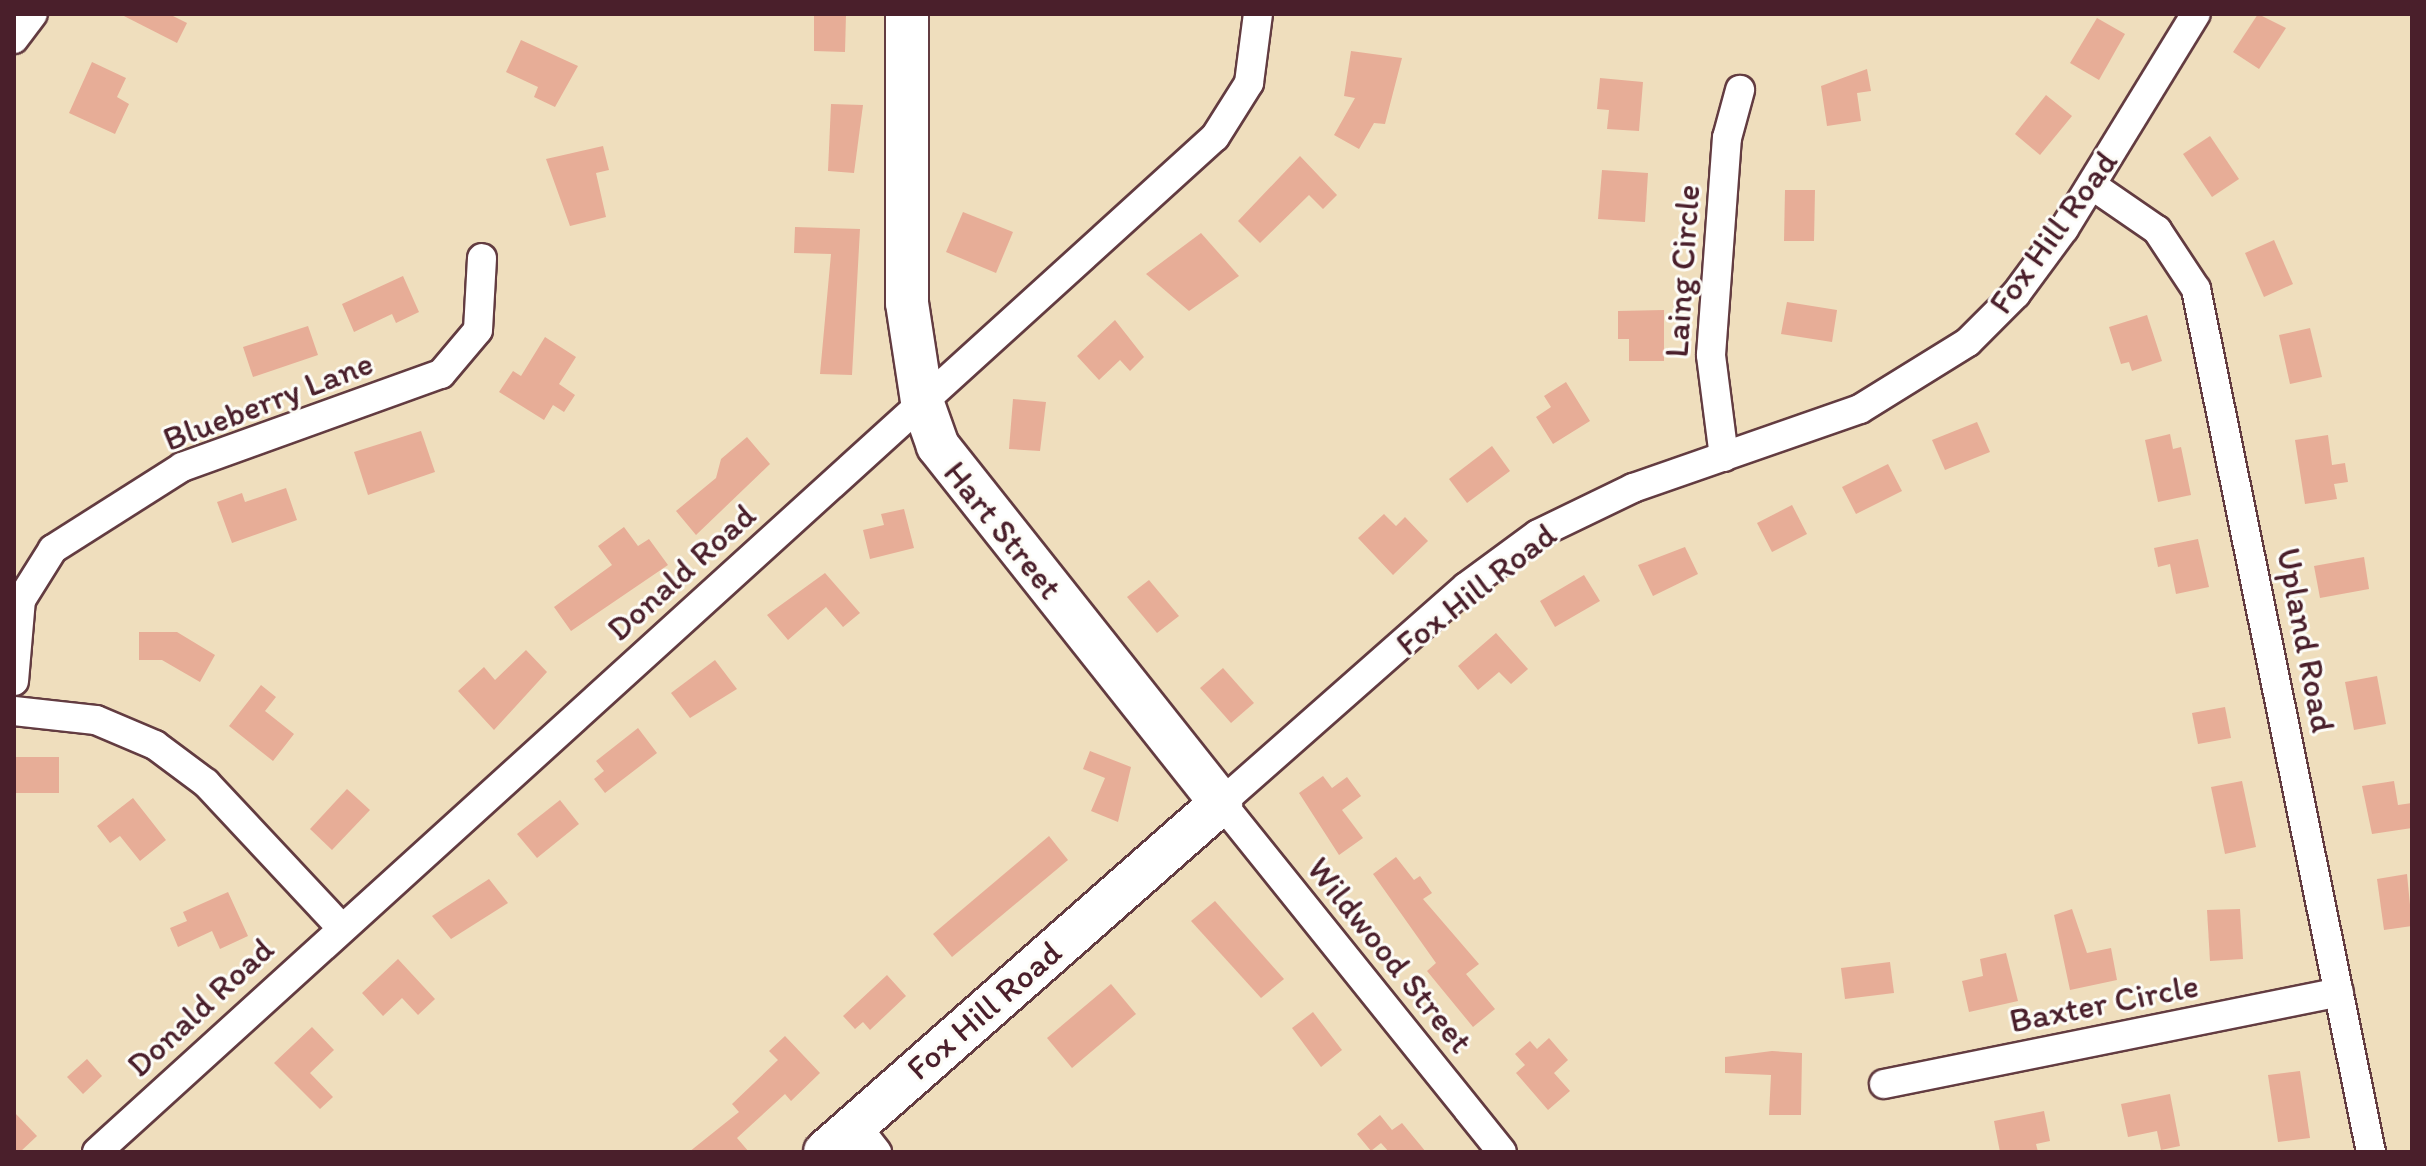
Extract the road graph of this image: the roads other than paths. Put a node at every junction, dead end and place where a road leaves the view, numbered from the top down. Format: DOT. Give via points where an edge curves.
graph roads {
  1 [pos="33,14"];
  2 [pos="907,14"];
  3 [pos="1258,14"];
  4 [pos="2196,14"];
  5 [pos="14,39"];
  6 [pos="1740,90"];
  7 [pos="2093,186"];
  8 [pos="482,258"];
  9 [pos="922,401"];
  10 [pos="1724,457"];
  11 [pos="14,681"];
  12 [pos="14,711"];
  13 [pos="1221,803"];
  14 [pos="340,926"];
  15 [pos="2339,992"];
  16 [pos="1884,1084"];
  17 [pos="866,1138"];
  18 [pos="97,1152"];
  19 [pos="825,1152"];
  20 [pos="1502,1152"];
  21 [pos="2371,1152"];
  1 -- 5 [label="street"];
  2 -- 9 [label="street, Hart Street" via="907,303"];
  3 -- 9 [label="street, Donald Road" via="1249,83 1224,127"];
  4 -- 7 [label="street, Fox Hill Road"];
  6 -- 10 [label="street, Laing Circle" via="1726,141 1711,355"];
  7 -- 10 [label="street, Fox Hill Road" via="2016,294 1947,358 1860,409"];
  7 -- 15 [label="street, Upland Road" via="2157,230 2196,289"];
  8 -- 11 [label="street, Blueberry Lane" via="478,330 441,374 182,467 53,549 21,600"];
  9 -- 13 [label="street, Hart Street" via="953,472"];
  9 -- 14 [label="street, Donald Road"];
  10 -- 13 [label="street, Fox Hill Road" via="1594,504 1538,534 1466,587"];
  12 -- 14 [label="street" via="96,720 155,745 206,783"];
  13 -- 17 [label="street, Fox Hill Road"];
  13 -- 20 [label="street, Wildwood Street"];
  14 -- 18 [label="street, Donald Road"];
  15 -- 16 [label="street, Baxter Circle"];
  15 -- 21 [label="street, Upland Road"];
  17 -- 19 [label="street, Fox Hill Road"];
}
